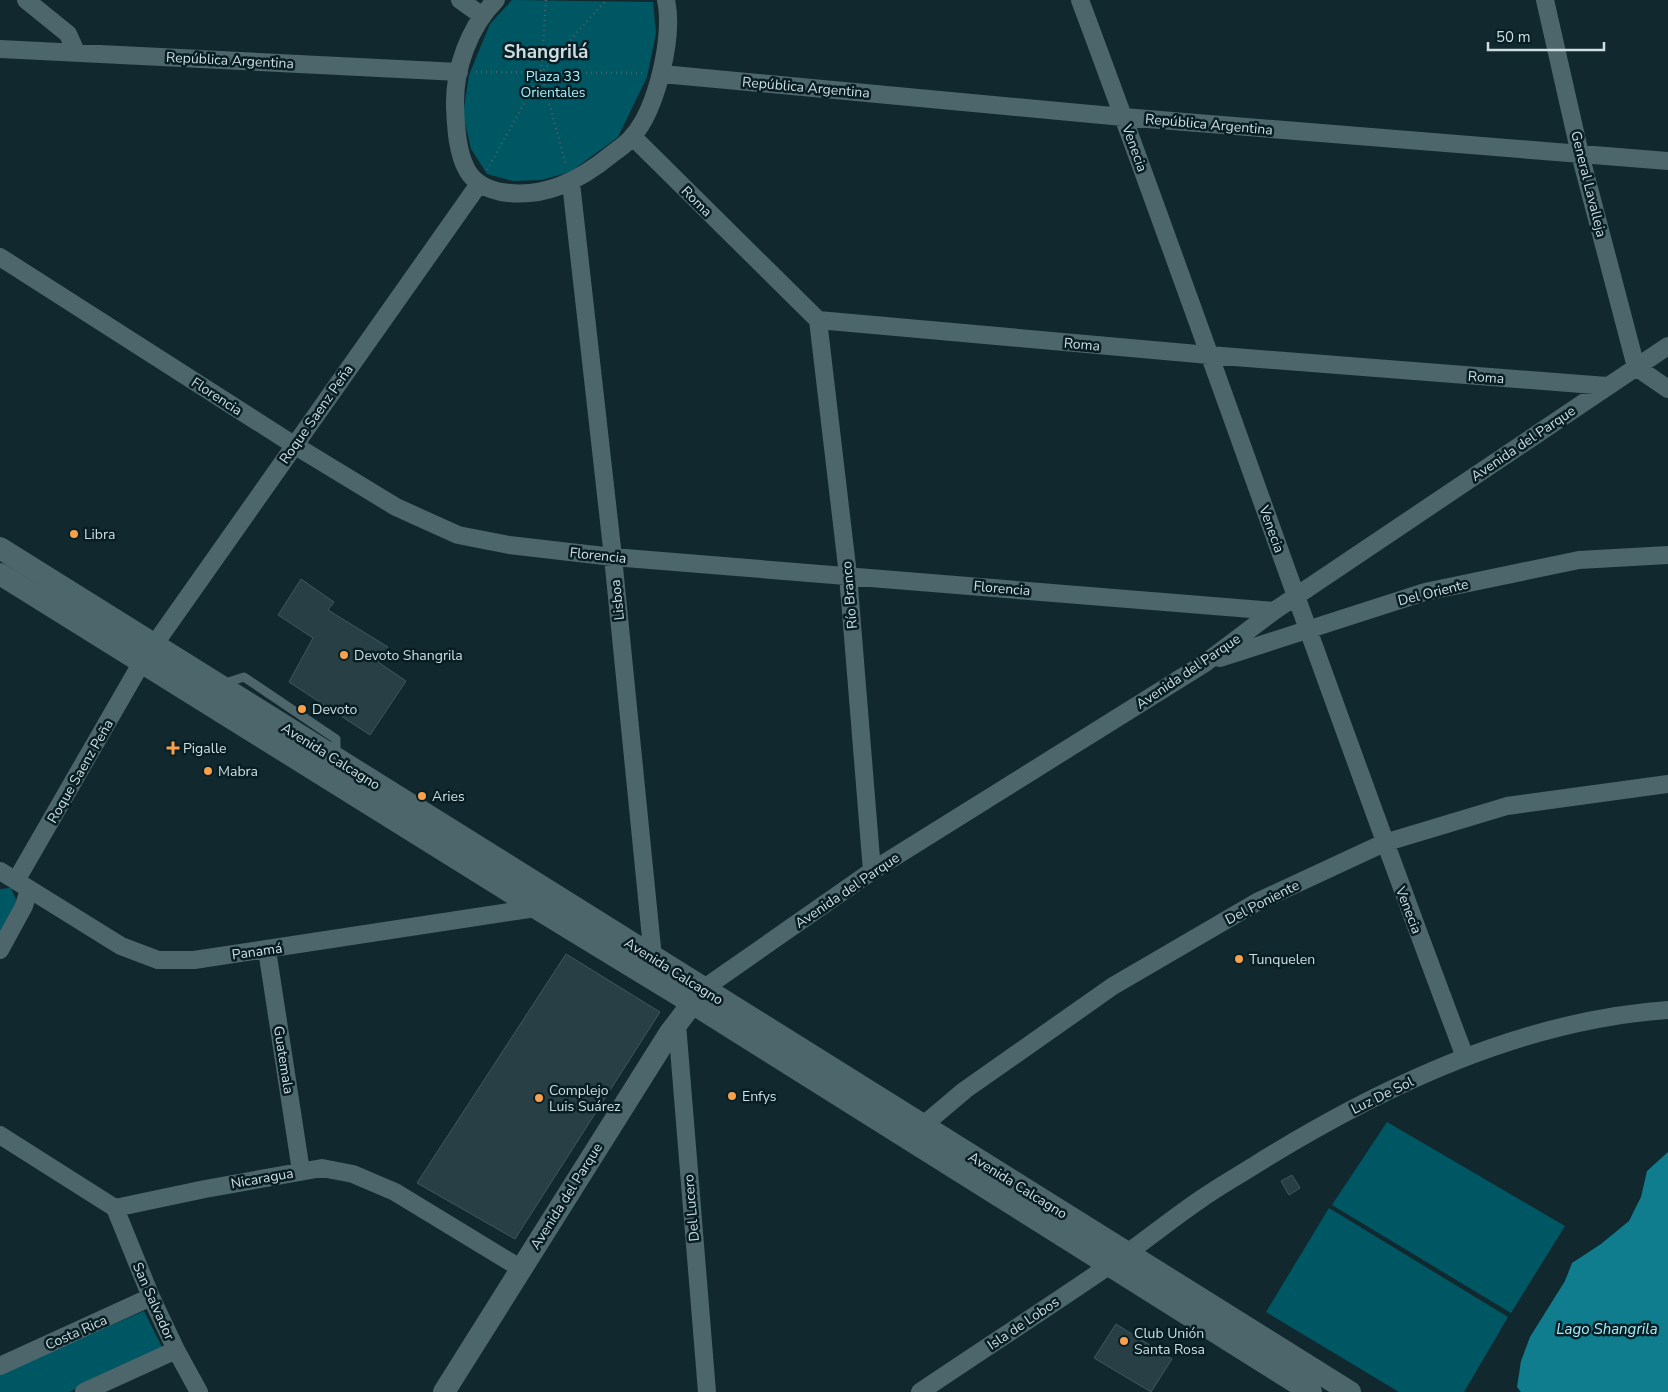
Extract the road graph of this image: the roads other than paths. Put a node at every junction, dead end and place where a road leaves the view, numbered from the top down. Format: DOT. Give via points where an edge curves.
graph roads {
  1 [pos="26,0"];
  2 [pos="460,0"];
  3 [pos="496,0"];
  4 [pos="666,0"];
  5 [pos="1080,0"];
  6 [pos="1545,0"];
  7 [pos="480,15"];
  8 [pos="0,49"];
  9 [pos="76,52"];
  10 [pos="459,72"];
  11 [pos="662,74"];
  12 [pos="1124,117"];
  13 [pos="632,137"];
  14 [pos="1580,154"];
  15 [pos="1668,161"];
  16 [pos="570,183"];
  17 [pos="479,184"];
  18 [pos="0,257"];
  19 [pos="818,320"];
  20 [pos="1668,346"];
  21 [pos="1209,355"];
  22 [pos="1636,367"];
  23 [pos="1606,386"];
  24 [pos="1668,389"];
  25 [pos="294,444"];
  26 [pos="0,548"];
  27 [pos="1668,556"];
  28 [pos="612,557"];
  29 [pos="0,574"];
  30 [pos="848,575"];
  31 [pos="1296,596"];
  32 [pos="1274,611"];
  33 [pos="1309,628"];
  34 [pos="148,653"];
  35 [pos="1205,663"];
  36 [pos="330,768"];
  37 [pos="1668,784"];
  38 [pos="1384,843"];
  39 [pos="872,871"];
  40 [pos="10,877"];
  41 [pos="536,908"];
  42 [pos="0,950"];
  43 [pos="267,950"];
  44 [pos="653,958"];
  45 [pos="698,996"];
  46 [pos="1668,1010"];
  47 [pos="677,1024"];
  48 [pos="1465,1057"];
  49 [pos="916,1132"];
  50 [pos="0,1135"];
  51 [pos="301,1171"];
  52 [pos="114,1208"];
  53 [pos="1118,1259"];
  54 [pos="520,1268"];
  55 [pos="151,1297"];
  56 [pos="176,1350"];
  57 [pos="0,1366"];
  58 [pos="446,1391"];
  59 [pos="84,1392"];
  60 [pos="199,1392"];
  61 [pos="707,1392"];
  62 [pos="920,1392"];
  63 [pos="1311,1392"];
  64 [pos="1350,1392"];
  1 -- 9 [label="street" via="68,34"];
  2 -- 7 [label="street"];
  3 -- 7 [label="street"];
  4 -- 11 [label="street" via="668,31"];
  5 -- 12 [label="street, Venecia"];
  6 -- 14 [label="street, General Lavalleja"];
  7 -- 10 [label="street" via="467,42"];
  8 -- 9 [label="street, República Argentina"];
  9 -- 10 [label="street, República Argentina"];
  10 -- 17 [label="street" via="455,99 456,131 467,170"];
  11 -- 12 [label="street, República Argentina"];
  11 -- 13 [label="street"];
  12 -- 14 [label="street, República Argentina"];
  12 -- 21 [label="street, Venecia"];
  13 -- 16 [label="street"];
  13 -- 19 [label="street, Roma"];
  14 -- 15 [label="street, República Argentina"];
  14 -- 22 [label="street, General Lavalleja"];
  16 -- 17 [label="street" via="547,192 515,194"];
  16 -- 28 [label="street, Lisboa"];
  17 -- 25 [label="street, Roque Saenz Peña"];
  18 -- 25 [label="street, Florencia"];
  19 -- 21 [label="street, Roma"];
  19 -- 30 [label="street, Río Branco"];
  20 -- 22 [label="street, Avenida del Parque"];
  21 -- 23 [label="street, Roma"];
  21 -- 31 [label="street, Venecia"];
  22 -- 23 [label="street, Avenida del Parque"];
  22 -- 24 [label="street"];
  23 -- 31 [label="street, Avenida del Parque"];
  25 -- 28 [label="street, Florencia" via="396,507 458,535 509,546"];
  25 -- 34 [label="street, Roque Saenz Peña"];
  26 -- 34 [label="street, Avenida Calcagno"];
  27 -- 33 [label="street, Del Oriente" via="1579,560 1425,592"];
  28 -- 30 [label="street, Florencia"];
  28 -- 44 [label="street, Lisboa"];
  29 -- 34 [label="street, Avenida Calcagno"];
  30 -- 32 [label="street, Florencia"];
  30 -- 39 [label="street, Río Branco"];
  31 -- 32 [label="street, Avenida del Parque"];
  31 -- 33 [label="street, Venecia"];
  32 -- 35 [label="street, Avenida del Parque"];
  33 -- 35 [label="street, Del Oriente"];
  33 -- 38 [label="street, Venecia"];
  34 -- 36 [label="street, Avenida Calcagno"];
  34 -- 36 [label="street, Avenida Calcagno" via="219,685"];
  34 -- 40 [label="street, Roque Saenz Peña"];
  35 -- 39 [label="street, Avenida del Parque"];
  36 -- 41 [label="street, Avenida Calcagno"];
  36 -- 44 [label="street, Avenida Calcagno"];
  37 -- 38 [label="street, Del Poniente" via="1507,806"];
  38 -- 48 [label="street, Venecia"];
  38 -- 49 [label="street, Del Poniente" via="1257,902 1113,986 965,1090"];
  39 -- 45 [label="street, Avenida del Parque"];
  40 -- 42 [label="street, Roque Saenz Peña" via="24,906"];
  40 -- 43 [label="street, Panamá" via="120,946 158,960 194,960"];
  41 -- 43 [label="street, Panamá"];
  41 -- 45 [label="street, Avenida Calcagno"];
  43 -- 51 [label="street, Guatemala"];
  44 -- 45 [label="street, Avenida Calcagno"];
  45 -- 47 [label="street, Avenida del Parque"];
  45 -- 49 [label="street, Avenida Calcagno"];
  46 -- 48 [label="street, Luz De Sol" via="1591,1021"];
  47 -- 54 [label="street, Avenida del Parque"];
  47 -- 61 [label="street, Del Lucero"];
  48 -- 53 [label="street, Luz De Sol" via="1312,1130 1202,1198"];
  49 -- 53 [label="street, Avenida Calcagno"];
  50 -- 52 [label="street"];
  51 -- 52 [label="street, Nicaragua"];
  51 -- 54 [label="street, Nicaragua" via="322,1168 374,1181"];
  52 -- 55 [label="street, San Salvador"];
  53 -- 62 [label="street, Isla de Lobos"];
  53 -- 63 [label="street, Avenida Calcagno"];
  53 -- 64 [label="street, Avenida Calcagno"];
  54 -- 58 [label="street, Avenida del Parque"];
  55 -- 56 [label="street, San Salvador"];
  55 -- 57 [label="street, Costa Rica"];
  56 -- 59 [label="street"];
  56 -- 60 [label="street, San Salvador"];
}
